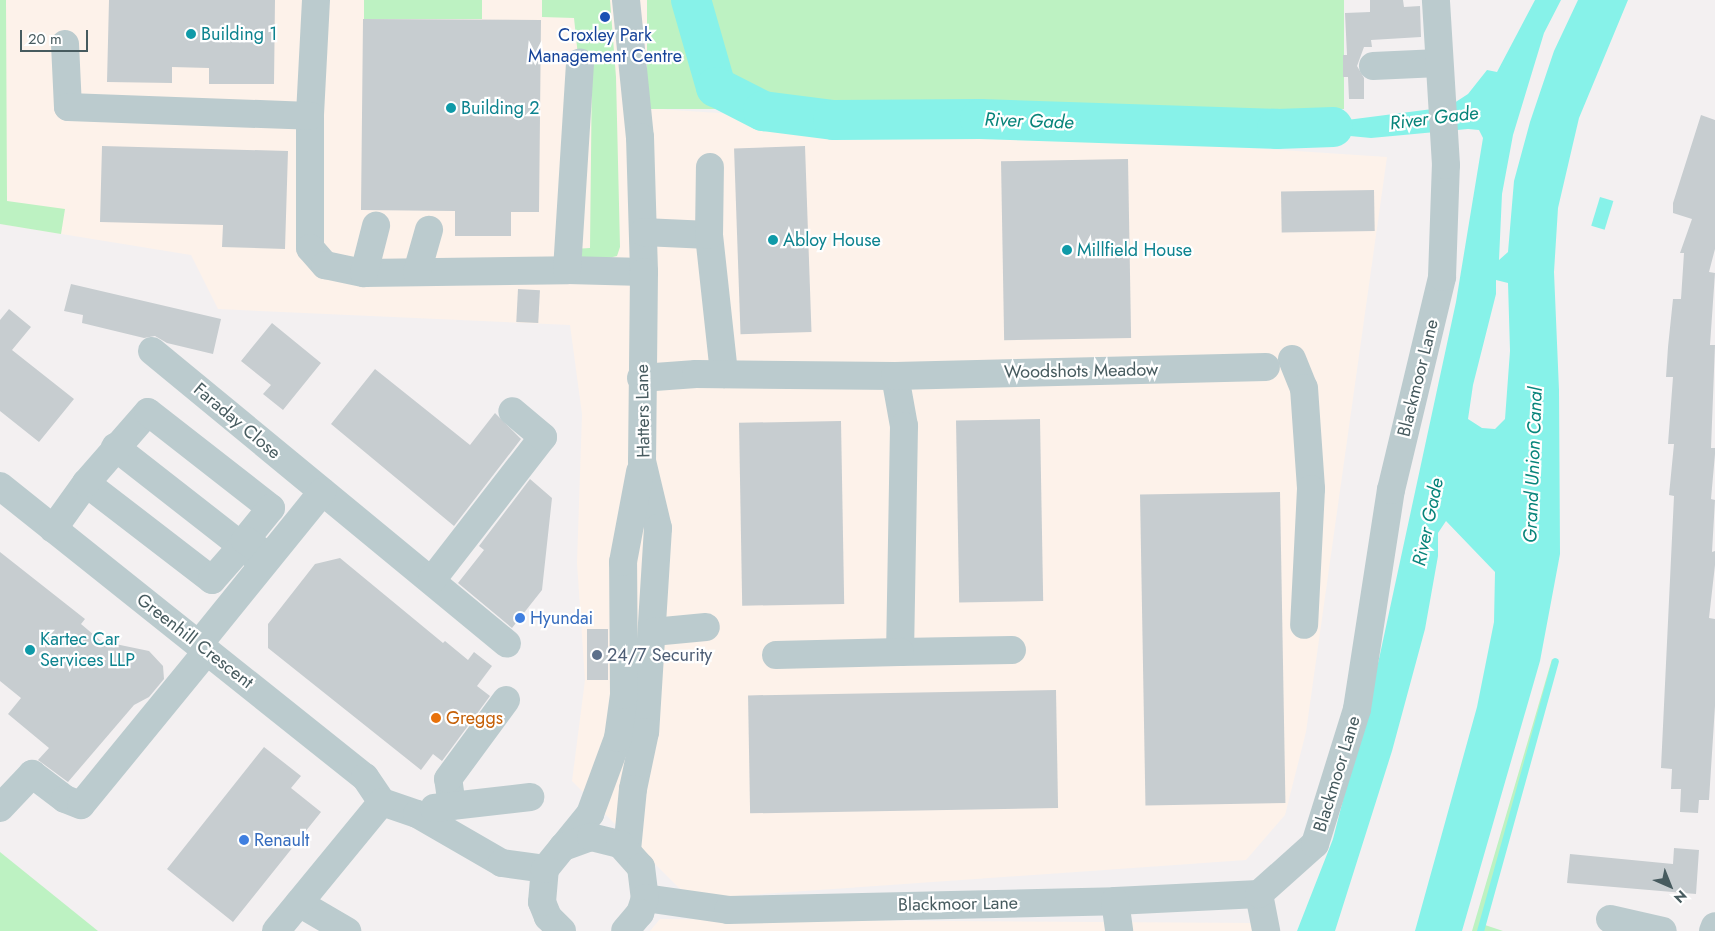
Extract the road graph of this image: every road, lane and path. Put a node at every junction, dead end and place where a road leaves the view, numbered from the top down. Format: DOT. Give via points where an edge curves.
graph roads {
  1 [pos="316,0"];
  2 [pos="626,0"];
  3 [pos="1437,11"];
  4 [pos="66,44"];
  5 [pos="580,62"];
  6 [pos="1373,66"];
  7 [pos="1440,73"];
  8 [pos="310,116"];
  9 [pos="710,167"];
  10 [pos="376,226"];
  11 [pos="429,230"];
  12 [pos="643,232"];
  13 [pos="709,235"];
  14 [pos="567,270"];
  15 [pos="417,272"];
  16 [pos="644,272"];
  17 [pos="364,273"];
  18 [pos="152,351"];
  19 [pos="1292,359"];
  20 [pos="1266,367"];
  21 [pos="724,374"];
  22 [pos="895,376"];
  23 [pos="641,378"];
  24 [pos="512,411"];
  25 [pos="115,447"];
  26 [pos="642,461"];
  27 [pos="86,483"];
  28 [pos="0,486"];
  29 [pos="322,492"];
  30 [pos="53,528"];
  31 [pos="243,543"];
  32 [pos="266,560"];
  33 [pos="432,580"];
  34 [pos="1304,625"];
  35 [pos="706,627"];
  36 [pos="653,632"];
  37 [pos="507,644"];
  38 [pos="203,648"];
  39 [pos="1012,650"];
  40 [pos="900,652"];
  41 [pos="776,655"];
  42 [pos="506,700"];
  43 [pos="530,797"];
  44 [pos="382,802"];
  45 [pos="452,806"];
  46 [pos="0,808"];
  47 [pos="417,814"];
  48 [pos="563,847"];
  49 [pos="627,850"];
  50 [pos="544,869"];
  51 [pos="1259,894"];
  52 [pos="645,898"];
  53 [pos="1115,901"];
  54 [pos="299,903"];
  55 [pos="845,919"];
  56 [pos="1610,919"];
  57 [pos="1715,926"];
  58 [pos="560,930"];
  59 [pos="276,931"];
  60 [pos="347,931"];
  61 [pos="625,931"];
  62 [pos="1119,931"];
  63 [pos="1266,931"];
  64 [pos="1663,931"];
  65 [pos="1713,931"];
  1 -- 8 [label="street"];
  2 -- 12 [label="street, Hatters Lane" via="640,137"];
  3 -- 7 [label="street, Blackmoor Lane"];
  4 -- 8 [label="street" via="68,107"];
  5 -- 14 [label="street"];
  6 -- 7 [label="street"];
  7 -- 51 [label="street, Blackmoor Lane" via="1446,165 1442,276 1390,490 1357,709 1315,844"];
  8 -- 17 [label="street" via="310,248 324,265"];
  9 -- 13 [label="street"];
  10 -- 17 [label="street"];
  11 -- 15 [label="street"];
  12 -- 13 [label="street"];
  12 -- 16 [label="street, Hatters Lane"];
  13 -- 21 [label="street"];
  14 -- 15 [label="street"];
  14 -- 16 [label="street"];
  15 -- 17 [label="street"];
  16 -- 23 [label="street, Hatters Lane"];
  18 -- 29 [label="street, Faraday Close"];
  19 -- 34 [label="street" via="1304,388 1311,489"];
  20 -- 22 [label="street, Woodshots Meadow"];
  21 -- 22 [label="street, Woodshots Meadow"];
  21 -- 23 [label="street, Woodshots Meadow"];
  22 -- 40 [label="street" via="904,426"];
  23 -- 26 [label="street, Hatters Lane"];
  24 -- 33 [label="street" via="543,436"];
  25 -- 27 [label="street"];
  25 -- 31 [label="street"];
  25 -- 31 [label="street" via="148,412 271,508"];
  26 -- 36 [label="street, Hatters Lane" via="658,528"];
  26 -- 48 [label="street" via="623,562 624,695 618,738 590,814"];
  27 -- 30 [label="street"];
  27 -- 31 [label="street" via="212,580"];
  28 -- 30 [label="street, Greenhill Crescent"];
  29 -- 32 [label="street"];
  29 -- 33 [label="street, Faraday Close"];
  30 -- 38 [label="street, Greenhill Crescent"];
  31 -- 32 [label="street"];
  32 -- 38 [label="street"];
  33 -- 37 [label="street, Faraday Close"];
  35 -- 36 [label="street"];
  36 -- 49 [label="street, Hatters Lane" via="645,732 633,789"];
  38 -- 44 [label="street, Greenhill Crescent" via="365,777"];
  38 -- 46 [label="street" via="81,805 65,799 32,774"];
  39 -- 40 [label="street"];
  40 -- 41 [label="street"];
  42 -- 45 [label="street" via="448,779"];
  43 -- 45 [label="street"];
  44 -- 47 [label="street"];
  44 -- 54 [label="street"];
  45 -- 47 [label="street"];
  47 -- 50 [label="street" via="502,863"];
  48 -- 49 [label="street" via="591,837 606,838"];
  48 -- 50 [label="street"];
  49 -- 52 [label="street" via="641,867"];
  50 -- 58 [label="street" via="542,902 548,917"];
  51 -- 53 [label="street, Blackmoor Lane"];
  51 -- 63 [label="street"];
  52 -- 55 [label="street, Blackmoor Lane" via="728,910"];
  52 -- 61 [label="street" via="634,923"];
  53 -- 55 [label="street, Blackmoor Lane"];
  53 -- 62 [label="street"];
  54 -- 59 [label="street"];
  54 -- 60 [label="street"];
  56 -- 64 [label="street"];
  57 -- 65 [label="street"];
}
